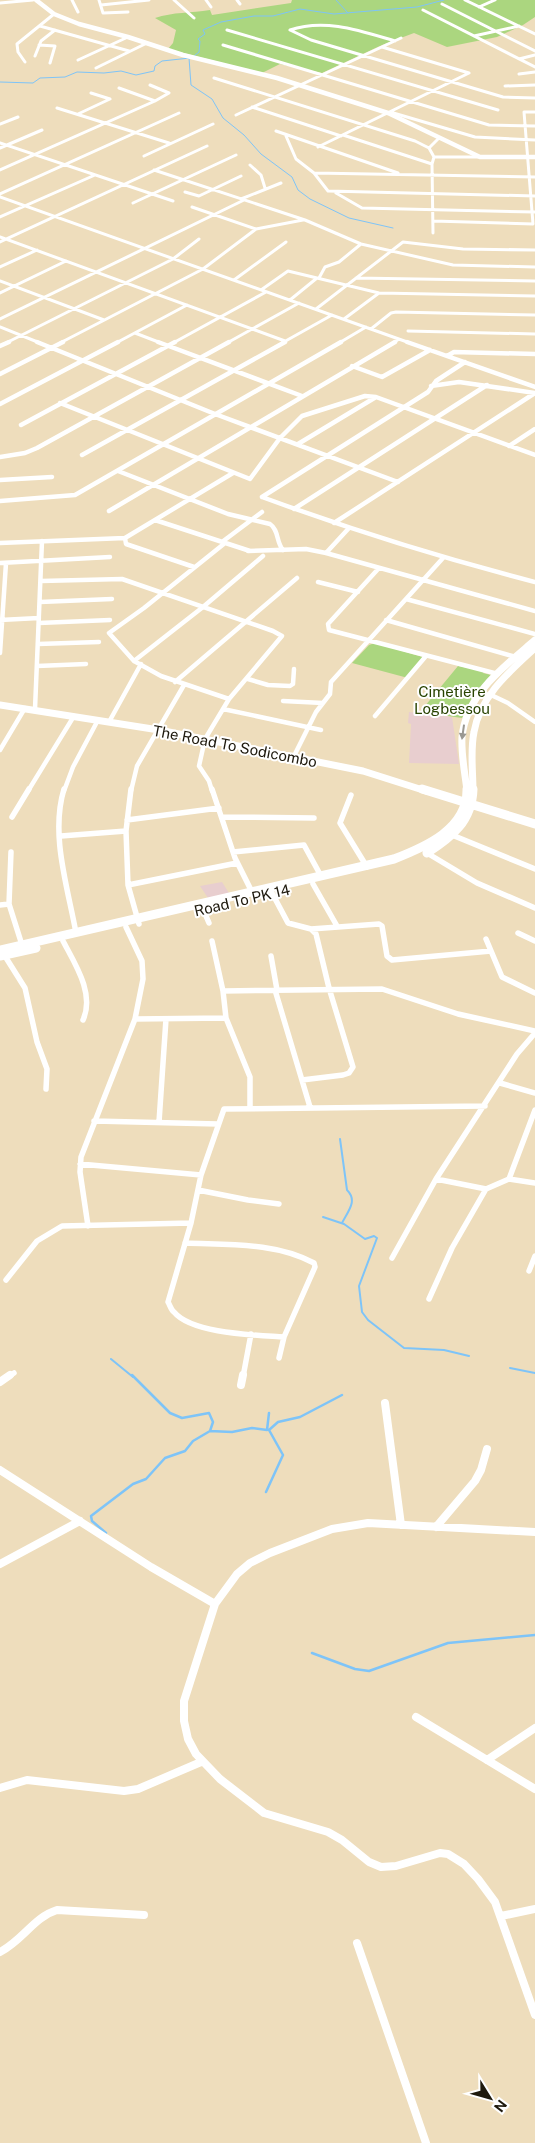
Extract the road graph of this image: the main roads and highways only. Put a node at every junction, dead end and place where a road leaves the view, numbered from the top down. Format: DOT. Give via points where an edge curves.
graph roads {
  1 [pos="535,640"];
  2 [pos="535,648"];
  3 [pos="0,705"];
  4 [pos="469,804"];
  5 [pos="465,814"];
  6 [pos="535,824"];
  7 [pos="138,921"];
  8 [pos="1,953"];
  1 -- 4 [label="main road, one-way" via="480,694 467,716 462,748"];
  2 -- 4 [label="main road" via="489,694 477,718 472,738"];
  3 -- 4 [label="main road, The Road To Sodicombo" via="159,730 372,773"];
  4 -- 5 [label="main road"];
  4 -- 6 [label="main road, The Road To Sodicombo"];
  5 -- 7 [label="main road, Road To PK 14" via="423,849 399,858"];
  5 -- 7 [label="main road, Road To PK 14" via="452,835 427,853 386,868"];
  7 -- 8 [label="main road, Road To PK 14" via="22,945"];
  7 -- 8 [label="main road, Road To PK 14" via="126,927"];
}
